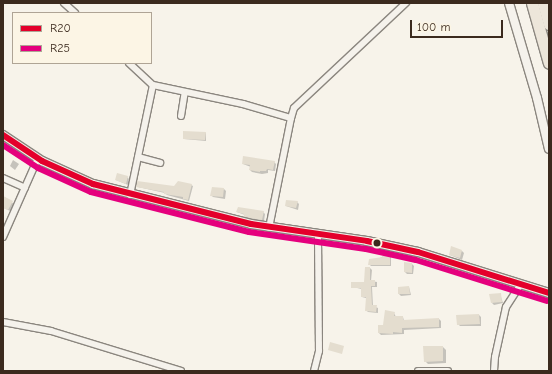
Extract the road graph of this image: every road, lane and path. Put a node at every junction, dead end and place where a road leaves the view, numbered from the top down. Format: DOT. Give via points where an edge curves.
graph roads {
  1 [pos="64,3"];
  2 [pos="406,3"];
  3 [pos="509,3"];
  4 [pos="532,3"];
  5 [pos="543,3"];
  6 [pos="74,12"];
  7 [pos="549,24"];
  8 [pos="549,63"];
  9 [pos="130,64"];
  10 [pos="153,85"];
  11 [pos="185,92"];
  12 [pos="182,116"];
  13 [pos="291,118"];
  14 [pos="3,135"];
  15 [pos="549,149"];
  16 [pos="138,157"];
  17 [pos="38,158"];
  18 [pos="160,163"];
  19 [pos="3,178"];
  20 [pos="25,188"];
  21 [pos="130,194"];
  22 [pos="269,228"];
  23 [pos="318,234"];
  24 [pos="3,237"];
  25 [pos="521,284"];
  26 [pos="549,293"];
  27 [pos="3,322"];
  28 [pos="181,371"];
  29 [pos="314,371"];
  30 [pos="418,371"];
  31 [pos="448,371"];
  32 [pos="494,371"];
  1 -- 6 [label="street"];
  2 -- 13 [label="street" via="294,108"];
  3 -- 15 [label="street"];
  4 -- 8 [label="highway"];
  5 -- 7 [label="highway"];
  9 -- 10 [label="street"];
  10 -- 11 [label="street"];
  10 -- 16 [label="street"];
  11 -- 12 [label="street"];
  11 -- 13 [label="street" via="243,104"];
  13 -- 22 [label="street"];
  14 -- 17 [label="street"];
  16 -- 18 [label="street"];
  16 -- 21 [label="street"];
  17 -- 20 [label="street"];
  17 -- 21 [label="street" via="93,184"];
  19 -- 20 [label="street"];
  20 -- 24 [label="street"];
  21 -- 22 [label="street"];
  22 -- 23 [label="street"];
  23 -- 25 [label="street" via="418,252"];
  23 -- 29 [label="street" via="319,350"];
  25 -- 26 [label="street"];
  25 -- 32 [label="street" via="506,307"];
  27 -- 28 [label="street" via="51,331"];
  30 -- 31 [label="street"];
}
